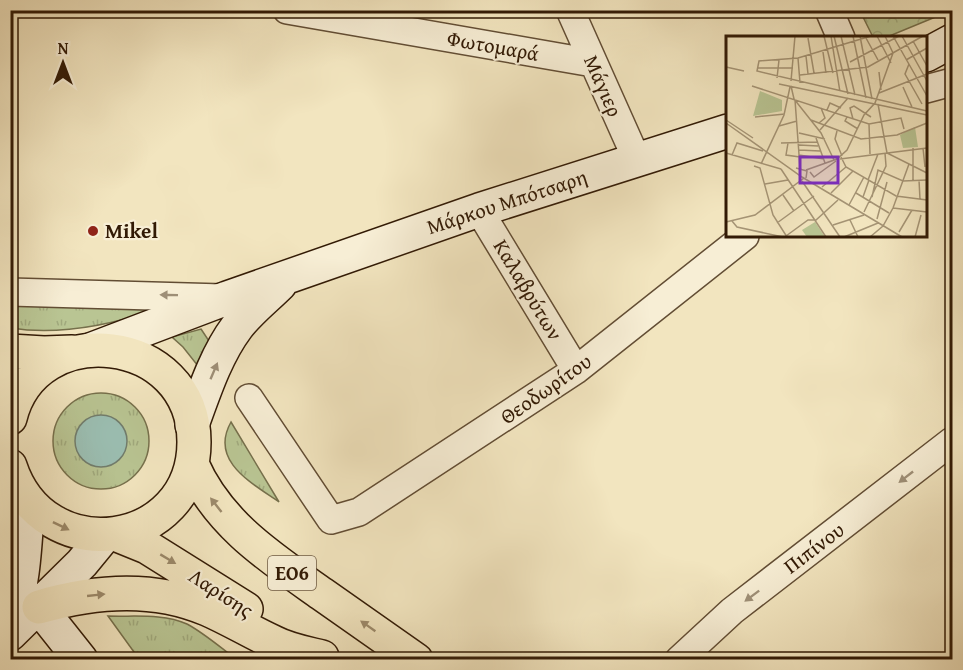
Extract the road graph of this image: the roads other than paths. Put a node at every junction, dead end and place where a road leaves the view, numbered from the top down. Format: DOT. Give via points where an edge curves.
graph roads {
  1 [pos="287,10"];
  2 [pos="570,10"];
  3 [pos="829,10"];
  4 [pos="840,36"];
  5 [pos="952,41"];
  6 [pos="927,54"];
  7 [pos="593,63"];
  8 [pos="726,132"];
  9 [pos="637,160"];
  10 [pos="479,210"];
  11 [pos="744,237"];
  12 [pos="288,277"];
  13 [pos="10,292"];
  14 [pos="227,298"];
  15 [pos="10,351"];
  16 [pos="84,351"];
  17 [pos="576,370"];
  18 [pos="249,398"];
  19 [pos="10,418"];
  20 [pos="192,425"];
  21 [pos="952,441"];
  22 [pos="192,464"];
  23 [pos="17,483"];
  24 [pos="110,535"];
  25 [pos="39,607"];
  26 [pos="10,626"];
  27 [pos="10,634"];
  28 [pos="322,659"];
  29 [pos="81,660"];
  30 [pos="416,660"];
  31 [pos="679,660"];
  1 -- 7 [label="street, Φωτομαρά"];
  2 -- 7 [label="street, Μάγιερ"];
  3 -- 4 [label="street"];
  5 -- 6 [label="street"];
  7 -- 9 [label="street, Μάγιερ"];
  8 -- 9 [label="street, Μάρκου Μπότσαρη"];
  9 -- 10 [label="street, Μάρκου Μπότσαρη"];
  10 -- 12 [label="street, Μάρκου Μπότσαρη"];
  10 -- 17 [label="street, Καλαβρύτων"];
  11 -- 17 [label="street, Θεοδωρίτου"];
  12 -- 14 [label="street, Μάρκου Μπότσαρη"];
  20 -- 12 [label="street, one-way" via="231,335"];
  14 -- 13 [label="street, one-way"];
  14 -- 16 [label="street, Μάρκου Μπότσαρη"];
  15 -- 16 [label="main road, ΕΟ6"];
  16 -- 19 [label="main road, ΕΟ6" via="52,362 32,380"];
  16 -- 20 [label="main road, ΕΟ6" via="117,350 153,365 181,394"];
  17 -- 18 [label="street, Θεοδωρίτου" via="359,512 331,520"];
  20 -- 22 [label="main road, ΕΟ6"];
  21 -- 31 [label="street, Πιπίνου, one-way" via="732,611"];
  22 -- 24 [label="main road, ΕΟ6" via="180,493 166,509 140,527"];
  30 -- 22 [label="main road, ΕΟ6, one-way" via="248,540 212,500"];
  23 -- 24 [label="main road, ΕΟ6, one-way" via="47,519 83,534"];
  23 -- 26 [label="street" via="25,557"];
  24 -- 25 [label="street"];
  24 -- 28 [label="main road, Λαρίσης / ΕΟ6, one-way" via="147,546"];
  25 -- 27 [label="street"];
  25 -- 28 [label="main road, one-way" via="105,593 161,596 206,608 273,643"];
  25 -- 29 [label="street"];
}
